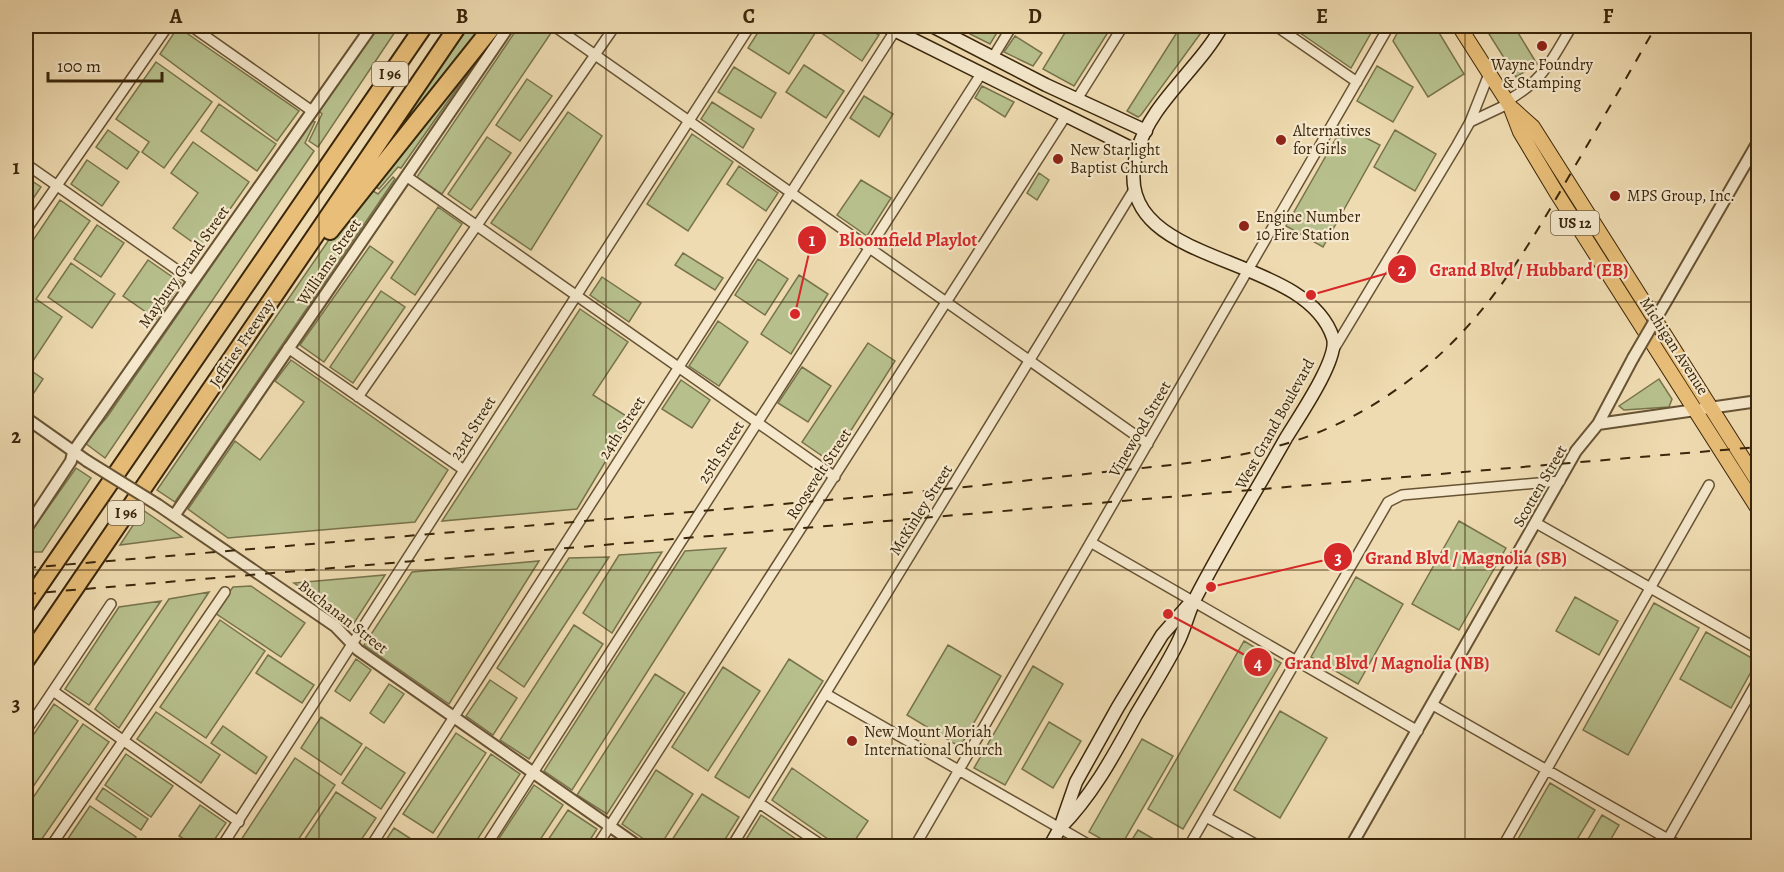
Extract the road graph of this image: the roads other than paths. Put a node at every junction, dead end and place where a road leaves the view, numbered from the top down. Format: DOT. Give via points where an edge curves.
graph roads {
  1 [pos="168,26"];
  2 [pos="191,26"];
  3 [pos="372,26"];
  4 [pos="410,26"];
  5 [pos="424,26"];
  6 [pos="458,26"];
  7 [pos="493,26"];
  8 [pos="509,26"];
  9 [pos="554,26"];
  10 [pos="615,26"];
  11 [pos="750,26"];
  12 [pos="932,26"];
  13 [pos="1012,26"];
  14 [pos="1123,26"];
  15 [pos="1222,26"];
  16 [pos="1276,26"];
  17 [pos="1389,26"];
  18 [pos="1459,26"];
  19 [pos="1572,26"];
  20 [pos="893,27"];
  21 [pos="922,45"];
  22 [pos="595,54"];
  23 [pos="993,57"];
  24 [pos="1019,71"];
  25 [pos="981,74"];
  26 [pos="1489,74"];
  27 [pos="1357,82"];
  28 [pos="1046,85"];
  29 [pos="1010,89"];
  30 [pos="1077,99"];
  31 [pos="1037,103"];
  32 [pos="1508,104"];
  33 [pos="312,111"];
  34 [pos="1065,117"];
  35 [pos="690,120"];
  36 [pos="1470,122"];
  37 [pos="355,123"];
  38 [pos="1146,131"];
  39 [pos="1758,142"];
  40 [pos="1137,151"];
  41 [pos="26,164"];
  42 [pos="406,176"];
  43 [pos="56,185"];
  44 [pos="1135,188"];
  45 [pos="792,192"];
  46 [pos="476,226"];
  47 [pos="26,230"];
  48 [pos="870,248"];
  49 [pos="1249,269"];
  50 [pos="193,281"];
  51 [pos="576,295"];
  52 [pos="947,302"];
  53 [pos="243,340"];
  54 [pos="288,348"];
  55 [pos="1334,349"];
  56 [pos="1030,361"];
  57 [pos="679,367"];
  58 [pos="358,396"];
  59 [pos="1758,400"];
  60 [pos="1712,407"];
  61 [pos="1696,410"];
  62 [pos="26,418"];
  63 [pos="757,423"];
  64 [pos="1598,424"];
  65 [pos="1148,444"];
  66 [pos="74,452"];
  67 [pos="464,470"];
  68 [pos="835,477"];
  69 [pos="1560,481"];
  70 [pos="1758,482"];
  71 [pos="1709,484"];
  72 [pos="1758,509"];
  73 [pos="174,516"];
  74 [pos="1536,523"];
  75 [pos="26,529"];
  76 [pos="1092,543"];
  77 [pos="1651,588"];
  78 [pos="225,592"];
  79 [pos="1194,600"];
  80 [pos="26,604"];
  81 [pos="111,604"];
  82 [pos="351,645"];
  83 [pos="1758,649"];
  84 [pos="26,660"];
  85 [pos="1296,660"];
  86 [pos="1758,680"];
  87 [pos="52,691"];
  88 [pos="826,694"];
  89 [pos="1432,705"];
  90 [pos="1117,709"];
  91 [pos="454,718"];
  92 [pos="1134,718"];
  93 [pos="26,731"];
  94 [pos="1418,731"];
  95 [pos="123,741"];
  96 [pos="1547,770"];
  97 [pos="959,771"];
  98 [pos="533,773"];
  99 [pos="759,803"];
  100 [pos="1206,817"];
  101 [pos="238,822"];
  102 [pos="610,827"];
  103 [pos="1060,828"];
  104 [pos="1666,843"];
  105 [pos="51,846"];
  106 [pos="222,846"];
  107 [pos="371,846"];
  108 [pos="486,846"];
  109 [pos="597,846"];
  110 [pos="638,846"];
  111 [pos="732,846"];
  112 [pos="823,846"];
  113 [pos="915,846"];
  114 [pos="1050,846"];
  115 [pos="1091,846"];
  116 [pos="1189,846"];
  117 [pos="1259,846"];
  118 [pos="1352,846"];
  119 [pos="1503,846"];
  120 [pos="1680,846"];
  1 -- 43 [label="street"];
  2 -- 33 [label="street"];
  3 -- 33 [label="street, Maybury Grand Street"];
  4 -- 37 [label="highway"];
  5 -- 37 [label="highway, Jeffries Freeway / I 96"];
  6 -- 53 [label="highway, Jeffries Freeway / I 96"];
  7 -- 53 [label="highway"];
  8 -- 42 [label="street, Williams Street"];
  9 -- 22 [label="street"];
  10 -- 22 [label="street"];
  11 -- 35 [label="street, 23rd Street"];
  12 -- 21 [label="main road" via="921,33"];
  12 -- 23 [label="main road"];
  13 -- 23 [label="street"];
  14 -- 30 [label="street"];
  15 -- 38 [label="main road, West Grand Boulevard"];
  16 -- 27 [label="street"];
  17 -- 27 [label="street, Vinewood Street"];
  18 -- 26 [label="main road, Michigan Avenue / US 12"];
  19 -- 32 [label="street" via="1542,75"];
  20 -- 21 [label="main road"];
  20 -- 45 [label="street, 24th Street"];
  21 -- 25 [label="main road"];
  22 -- 35 [label="street"];
  22 -- 46 [label="street"];
  23 -- 24 [label="main road"];
  24 -- 28 [label="main road"];
  24 -- 29 [label="main road" via="1021,82"];
  25 -- 29 [label="main road"];
  25 -- 48 [label="street, 25th Street"];
  26 -- 32 [label="main road, Michigan Avenue / US 12"];
  26 -- 36 [label="street"];
  27 -- 49 [label="street, Vinewood Street"];
  28 -- 30 [label="main road"];
  28 -- 31 [label="main road" via="1037,91"];
  29 -- 31 [label="main road"];
  30 -- 38 [label="main road"];
  31 -- 34 [label="main road"];
  32 -- 36 [label="street"];
  32 -- 60 [label="main road, Michigan Avenue / US 12" via="1533,127"];
  32 -- 61 [label="main road, Michigan Avenue / US 12" via="1556,192"];
  33 -- 50 [label="street, Maybury Grand Street"];
  34 -- 40 [label="main road"];
  34 -- 52 [label="street, Roosevelt Street"];
  35 -- 45 [label="street"];
  35 -- 51 [label="street, 23rd Street"];
  36 -- 55 [label="street"];
  37 -- 80 [label="highway, Jeffries Freeway / I 96"];
  38 -- 40 [label="main road, West Grand Boulevard"];
  39 -- 64 [label="street, Scotten Street, bridge"];
  40 -- 44 [label="main road, West Grand Boulevard"];
  41 -- 43 [label="street"];
  42 -- 46 [label="street"];
  42 -- 54 [label="street, Williams Street"];
  43 -- 47 [label="street"];
  43 -- 50 [label="street"];
  44 -- 49 [label="main road, West Grand Boulevard" via="1144,209 1168,234 1208,255"];
  44 -- 56 [label="street, McKinley Street"];
  45 -- 48 [label="street"];
  45 -- 57 [label="street, 24th Street"];
  46 -- 51 [label="street"];
  46 -- 58 [label="street"];
  48 -- 52 [label="street"];
  48 -- 63 [label="street, 25th Street"];
  49 -- 55 [label="main road, West Grand Boulevard" via="1289,289 1310,305 1328,327"];
  49 -- 65 [label="street, Vinewood Street"];
  50 -- 66 [label="street, Maybury Grand Street"];
  51 -- 57 [label="street"];
  51 -- 67 [label="street, 23rd Street"];
  52 -- 56 [label="street"];
  52 -- 68 [label="street, Roosevelt Street"];
  53 -- 84 [label="highway, Jeffries Freeway / I 96"];
  54 -- 58 [label="street"];
  54 -- 73 [label="street, Williams Street"];
  55 -- 79 [label="main road, West Grand Boulevard"];
  56 -- 65 [label="street"];
  56 -- 88 [label="street, McKinley Street"];
  57 -- 63 [label="street"];
  57 -- 91 [label="street, 24th Street"];
  58 -- 67 [label="street"];
  59 -- 60 [label="street"];
  60 -- 61 [label="street"];
  60 -- 70 [label="main road, Michigan Avenue / US 12"];
  61 -- 64 [label="street"];
  61 -- 72 [label="main road, Michigan Avenue / US 12"];
  62 -- 66 [label="street, Buchanan Street"];
  63 -- 68 [label="street"];
  63 -- 98 [label="street, 25th Street"];
  64 -- 69 [label="street, Scotten Street" via="1576,451"];
  65 -- 76 [label="street, Vinewood Street"];
  66 -- 73 [label="street, Buchanan Street, bridge"];
  66 -- 75 [label="street, Maybury Grand Street"];
  67 -- 82 [label="street, 23rd Street"];
  68 -- 102 [label="street, Roosevelt Street"];
  69 -- 74 [label="street, Scotten Street"];
  69 -- 85 [label="street" via="1394,498 1388,502"];
  71 -- 77 [label="street"];
  73 -- 82 [label="street, Buchanan Street" via="335,626"];
  74 -- 77 [label="street"];
  74 -- 89 [label="street, Scotten Street"];
  76 -- 79 [label="street"];
  76 -- 97 [label="street, Vinewood Street"];
  77 -- 83 [label="street"];
  77 -- 96 [label="street"];
  78 -- 95 [label="street"];
  79 -- 85 [label="street"];
  79 -- 90 [label="main road, West Grand Boulevard" via="1162,635"];
  79 -- 92 [label="main road, West Grand Boulevard" via="1178,644"];
  81 -- 87 [label="street"];
  82 -- 91 [label="street, Buchanan Street"];
  82 -- 101 [label="street, 23rd Street"];
  85 -- 94 [label="street"];
  85 -- 100 [label="street"];
  86 -- 104 [label="street"];
  87 -- 93 [label="street"];
  87 -- 95 [label="street"];
  88 -- 97 [label="street"];
  88 -- 99 [label="street, McKinley Street"];
  89 -- 94 [label="street, Scotten Street"];
  89 -- 96 [label="street"];
  90 -- 92 [label="street"];
  90 -- 103 [label="main road, West Grand Boulevard" via="1076,782"];
  91 -- 98 [label="street, Buchanan Street"];
  91 -- 107 [label="street, 24th Street"];
  92 -- 103 [label="main road, West Grand Boulevard" via="1084,801"];
  94 -- 118 [label="street, Scotten Street"];
  95 -- 101 [label="street"];
  95 -- 105 [label="street"];
  96 -- 104 [label="street"];
  96 -- 119 [label="street"];
  97 -- 103 [label="street"];
  97 -- 113 [label="street, Vinewood Street"];
  98 -- 102 [label="street, Buchanan Street"];
  98 -- 108 [label="street, 25th Street"];
  99 -- 111 [label="street, McKinley Street"];
  99 -- 112 [label="street"];
  100 -- 116 [label="street"];
  100 -- 117 [label="street"];
  101 -- 106 [label="street, 23rd Street"];
  102 -- 109 [label="street, Roosevelt Street"];
  102 -- 110 [label="street, Buchanan Street"];
  103 -- 114 [label="main road, West Grand Boulevard"];
  103 -- 115 [label="street"];
  104 -- 120 [label="street"];
}
